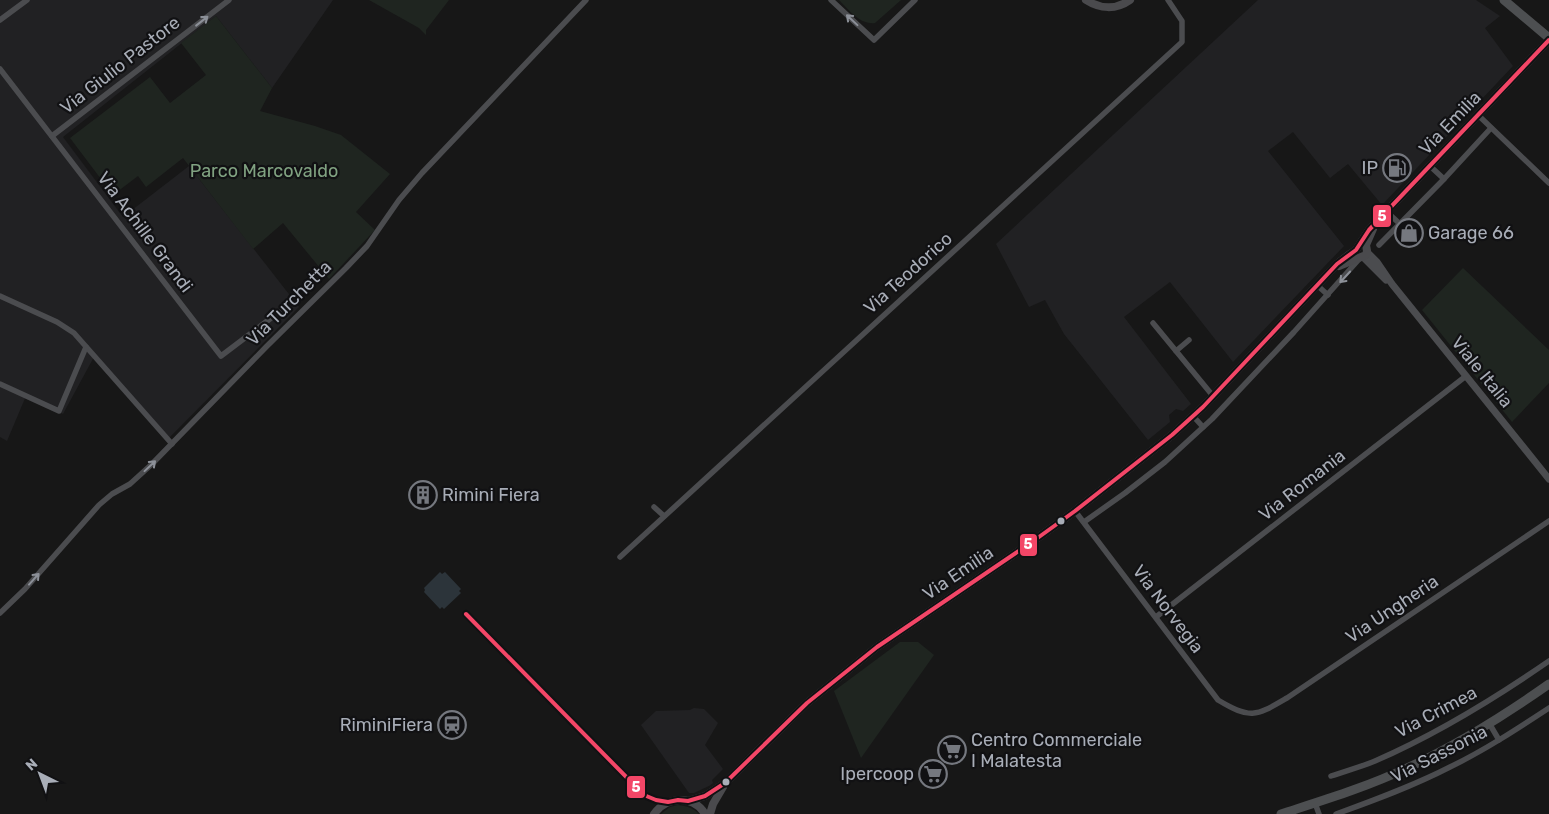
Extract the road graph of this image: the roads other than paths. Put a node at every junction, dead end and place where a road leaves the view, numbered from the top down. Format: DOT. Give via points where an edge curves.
graph roads {
  1 [pos="27,0"];
  2 [pos="229,0"];
  3 [pos="586,0"];
  4 [pos="831,0"];
  5 [pos="915,0"];
  6 [pos="1086,0"];
  7 [pos="1130,0"];
  8 [pos="1168,0"];
  9 [pos="1504,0"];
  10 [pos="0,20"];
  11 [pos="1549,39"];
  12 [pos="0,69"];
  13 [pos="1478,116"];
  14 [pos="1492,128"];
  15 [pos="52,136"];
  16 [pos="1430,166"];
  17 [pos="1444,179"];
  18 [pos="1549,183"];
  19 [pos="1387,212"];
  20 [pos="1400,224"];
  21 [pos="1379,245"];
  22 [pos="1362,253"];
  23 [pos="1318,286"];
  24 [pos="1328,295"];
  25 [pos="0,296"];
  26 [pos="279,312"];
  27 [pos="1153,323"];
  28 [pos="1189,340"];
  29 [pos="86,347"];
  30 [pos="1176,351"];
  31 [pos="1466,376"];
  32 [pos="0,384"];
  33 [pos="1213,396"];
  34 [pos="1193,416"];
  35 [pos="1203,427"];
  36 [pos="172,444"];
  37 [pos="1549,479"];
  38 [pos="654,506"];
  39 [pos="1075,511"];
  40 [pos="664,516"];
  41 [pos="1549,521"];
  42 [pos="1084,522"];
  43 [pos="620,556"];
  44 [pos="0,614"];
  45 [pos="1156,617"];
  46 [pos="1549,661"];
  47 [pos="1549,684"];
  48 [pos="1549,708"];
  49 [pos="1248,714"];
  50 [pos="1490,724"];
  51 [pos="1500,740"];
  52 [pos="1331,776"];
  53 [pos="725,783"];
  54 [pos="688,801"];
  55 [pos="1315,803"];
  56 [pos="654,814"];
  57 [pos="705,814"];
  58 [pos="710,814"];
  59 [pos="1281,814"];
  60 [pos="1319,814"];
  61 [pos="1336,814"];
  1 -- 10 [label="street"];
  15 -- 2 [label="street, Via Giulio Pastore, one-way"];
  3 -- 36 [label="street, Via Turchetta" via="416,180 367,246"];
  5 -- 4 [label="street, one-way" via="874,40"];
  6 -- 7 [label="main road" via="1109,7"];
  8 -- 40 [label="street, Via Teodorico" via="1182,21 1182,42"];
  9 -- 11 [label="main road"];
  11 -- 13 [label="main road, Via Emilia"];
  12 -- 15 [label="street, Via Achille Grandi"];
  13 -- 14 [label="street"];
  13 -- 16 [label="main road, Via Emilia"];
  14 -- 17 [label="street"];
  14 -- 18 [label="street"];
  15 -- 26 [label="street, Via Achille Grandi" via="221,356"];
  16 -- 17 [label="street"];
  16 -- 19 [label="main road, Via Emilia"];
  17 -- 20 [label="street"];
  19 -- 20 [label="street"];
  19 -- 22 [label="main road, Via Emilia" via="1361,241"];
  20 -- 21 [label="street"];
  22 -- 23 [label="main road, Via Emilia" via="1350,254"];
  22 -- 24 [label="street, one-way"];
  22 -- 31 [label="street, Viale Italia" via="1392,284"];
  23 -- 24 [label="street"];
  23 -- 33 [label="main road, Via Emilia"];
  24 -- 35 [label="street"];
  25 -- 29 [label="street" via="58,322"];
  27 -- 30 [label="street"];
  28 -- 30 [label="street"];
  29 -- 32 [label="street" via="59,410"];
  29 -- 36 [label="street"];
  30 -- 33 [label="street"];
  31 -- 37 [label="street, Viale Italia"];
  31 -- 45 [label="street, Via Romania"];
  33 -- 34 [label="main road, Via Emilia"];
  34 -- 35 [label="street"];
  34 -- 39 [label="main road, Via Emilia"];
  35 -- 42 [label="street" via="1157,468"];
  44 -- 36 [label="street, Via Turchetta, one-way" via="99,506 130,484"];
  38 -- 40 [label="street"];
  39 -- 42 [label="street, Via Norvegia"];
  39 -- 53 [label="main road, Via Emilia" via="877,647 808,703"];
  40 -- 43 [label="street, Via Teodorico"];
  41 -- 49 [label="street, Via Ungheria" via="1287,698 1265,711"];
  42 -- 45 [label="street, Via Norvegia"];
  45 -- 49 [label="street, Via Norvegia" via="1218,700"];
  46 -- 52 [label="street, Via Crimea" via="1491,700 1420,740"];
  47 -- 50 [label="main road"];
  48 -- 51 [label="street, Via Sassonia"];
  50 -- 51 [label="street"];
  50 -- 55 [label="main road" via="1408,768"];
  51 -- 61 [label="street, Via Sassonia" via="1386,797"];
  53 -- 54 [label="main road, Via Emilia" via="705,796"];
  53 -- 58 [label="main road, Via Emilia"];
  54 -- 56 [label="main road, Via Emilia" via="668,802"];
  54 -- 57 [label="main road"];
  55 -- 59 [label="main road"];
  55 -- 60 [label="street"];
}
